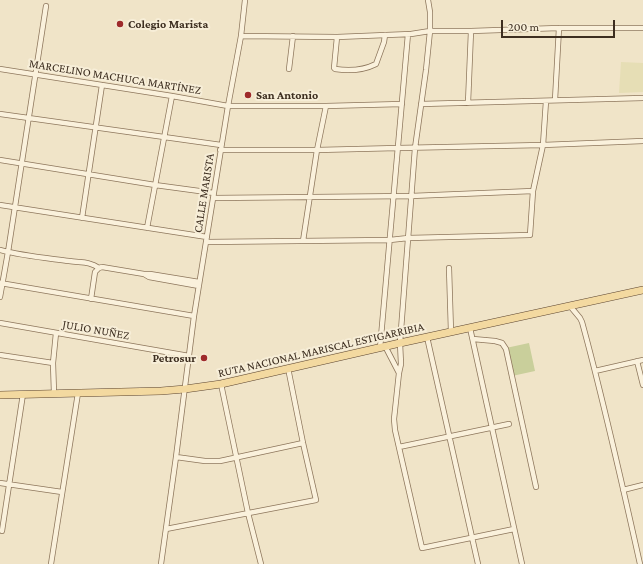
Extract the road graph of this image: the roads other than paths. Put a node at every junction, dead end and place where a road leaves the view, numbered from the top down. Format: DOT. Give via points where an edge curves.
graph roads {
  1 [pos="245,0"];
  2 [pos="428,0"];
  3 [pos="46,6"];
  4 [pos="559,28"];
  5 [pos="643,28"];
  6 [pos="471,31"];
  7 [pos="430,32"];
  8 [pos="408,34"];
  9 [pos="385,35"];
  10 [pos="241,36"];
  11 [pos="293,36"];
  12 [pos="337,37"];
  13 [pos="0,69"];
  14 [pos="289,69"];
  15 [pos="35,74"];
  16 [pos="102,85"];
  17 [pos="172,96"];
  18 [pos="643,98"];
  19 [pos="555,100"];
  20 [pos="546,101"];
  21 [pos="468,103"];
  22 [pos="402,104"];
  23 [pos="421,104"];
  24 [pos="228,106"];
  25 [pos="326,106"];
  26 [pos="0,114"];
  27 [pos="28,118"];
  28 [pos="96,127"];
  29 [pos="164,137"];
  30 [pos="643,141"];
  31 [pos="221,144"];
  32 [pos="543,145"];
  33 [pos="398,148"];
  34 [pos="415,148"];
  35 [pos="220,150"];
  36 [pos="317,150"];
  37 [pos="0,160"];
  38 [pos="22,163"];
  39 [pos="89,174"];
  40 [pos="155,185"];
  41 [pos="533,191"];
  42 [pos="213,196"];
  43 [pos="394,196"];
  44 [pos="411,196"];
  45 [pos="310,197"];
  46 [pos="0,205"];
  47 [pos="15,207"];
  48 [pos="82,218"];
  49 [pos="147,228"];
  50 [pos="408,238"];
  51 [pos="206,240"];
  52 [pos="390,240"];
  53 [pos="303,241"];
  54 [pos="0,250"];
  55 [pos="8,252"];
  56 [pos="99,268"];
  57 [pos="449,268"];
  58 [pos="1,284"];
  59 [pos="199,284"];
  60 [pos="643,290"];
  61 [pos="0,297"];
  62 [pos="91,299"];
  63 [pos="570,306"];
  64 [pos="194,316"];
  65 [pos="0,323"];
  66 [pos="470,328"];
  67 [pos="451,332"];
  68 [pos="56,333"];
  69 [pos="427,337"];
  70 [pos="473,339"];
  71 [pos="400,343"];
  72 [pos="383,347"];
  73 [pos="0,354"];
  74 [pos="189,356"];
  75 [pos="643,360"];
  76 [pos="637,361"];
  77 [pos="52,363"];
  78 [pos="288,368"];
  79 [pos="595,371"];
  80 [pos="399,373"];
  81 [pos="221,384"];
  82 [pos="643,385"];
  83 [pos="185,389"];
  84 [pos="54,393"];
  85 [pos="78,393"];
  86 [pos="23,394"];
  87 [pos="0,395"];
  88 [pos="509,424"];
  89 [pos="492,428"];
  90 [pos="449,436"];
  91 [pos="303,443"];
  92 [pos="399,447"];
  93 [pos="176,457"];
  94 [pos="236,457"];
  95 [pos="0,483"];
  96 [pos="10,484"];
  97 [pos="643,485"];
  98 [pos="536,487"];
  99 [pos="623,490"];
  100 [pos="62,492"];
  101 [pos="248,513"];
  102 [pos="166,528"];
  103 [pos="514,529"];
  104 [pos="2,531"];
  105 [pos="472,538"];
  106 [pos="640,555"];
  107 [pos="51,564"];
  108 [pos="161,564"];
  109 [pos="261,564"];
  110 [pos="478,564"];
  111 [pos="522,564"];
  112 [pos="640,564"];
  1 -- 10 [label="street, CALLE MARISTA"];
  2 -- 7 [label="street"];
  3 -- 15 [label="street"];
  4 -- 5 [label="street"];
  4 -- 6 [label="street"];
  4 -- 19 [label="street"];
  6 -- 7 [label="street"];
  6 -- 21 [label="street"];
  7 -- 8 [label="street"];
  7 -- 23 [label="street"];
  8 -- 9 [label="street"];
  8 -- 22 [label="street"];
  9 -- 12 [label="street"];
  9 -- 12 [label="street" via="376,64 344,71 334,68"];
  10 -- 11 [label="street"];
  10 -- 24 [label="street, CALLE MARISTA"];
  11 -- 12 [label="street"];
  11 -- 14 [label="street"];
  13 -- 15 [label="street, MARCELINO MACHUCA MARTÍNEZ"];
  15 -- 16 [label="street, MARCELINO MACHUCA MARTÍNEZ"];
  15 -- 27 [label="street"];
  16 -- 17 [label="street, MARCELINO MACHUCA MARTÍNEZ"];
  16 -- 28 [label="street"];
  17 -- 24 [label="street, MARCELINO MACHUCA MARTÍNEZ"];
  17 -- 29 [label="street"];
  18 -- 19 [label="street"];
  19 -- 20 [label="street"];
  20 -- 21 [label="street"];
  20 -- 32 [label="street"];
  21 -- 23 [label="street"];
  22 -- 25 [label="street, MARCELINO MACHUCA MARTÍNEZ"];
  22 -- 33 [label="street"];
  23 -- 34 [label="street"];
  24 -- 25 [label="street, MARCELINO MACHUCA MARTÍNEZ"];
  24 -- 31 [label="street, CALLE MARISTA"];
  25 -- 36 [label="street"];
  26 -- 27 [label="street"];
  27 -- 28 [label="street"];
  27 -- 38 [label="street"];
  28 -- 29 [label="street"];
  28 -- 39 [label="street"];
  29 -- 31 [label="street"];
  29 -- 40 [label="street"];
  30 -- 32 [label="street"];
  31 -- 35 [label="street, CALLE MARISTA"];
  32 -- 34 [label="street"];
  32 -- 41 [label="street"];
  33 -- 34 [label="street"];
  33 -- 36 [label="street"];
  33 -- 43 [label="street"];
  34 -- 44 [label="street"];
  35 -- 36 [label="street"];
  35 -- 42 [label="street, CALLE MARISTA"];
  36 -- 45 [label="street"];
  37 -- 38 [label="street"];
  38 -- 39 [label="street"];
  38 -- 47 [label="street"];
  39 -- 40 [label="street"];
  39 -- 48 [label="street"];
  40 -- 42 [label="street"];
  40 -- 49 [label="street"];
  41 -- 44 [label="street"];
  41 -- 50 [label="street" via="530,235"];
  42 -- 45 [label="street"];
  42 -- 51 [label="street, CALLE MARISTA"];
  43 -- 44 [label="street"];
  43 -- 45 [label="street"];
  43 -- 52 [label="street"];
  44 -- 50 [label="street"];
  45 -- 53 [label="street"];
  46 -- 47 [label="street"];
  47 -- 48 [label="street"];
  47 -- 55 [label="street"];
  48 -- 49 [label="street"];
  49 -- 51 [label="street"];
  50 -- 52 [label="street"];
  50 -- 71 [label="street"];
  51 -- 53 [label="street"];
  51 -- 59 [label="street, CALLE MARISTA"];
  52 -- 53 [label="street"];
  52 -- 72 [label="street"];
  54 -- 55 [label="street"];
  55 -- 56 [label="street" via="93,264"];
  55 -- 58 [label="street"];
  56 -- 59 [label="street" via="150,274"];
  56 -- 62 [label="street" via="95,272"];
  57 -- 67 [label="street"];
  58 -- 61 [label="street"];
  58 -- 62 [label="street"];
  59 -- 64 [label="street, CALLE MARISTA"];
  60 -- 63 [label="main road, RUTA NACIONAL MARISCAL ESTIGARRIBIA"];
  62 -- 64 [label="street"];
  63 -- 66 [label="main road, RUTA NACIONAL MARISCAL ESTIGARRIBIA"];
  63 -- 79 [label="street" via="582,322"];
  64 -- 74 [label="street, CALLE MARISTA"];
  65 -- 68 [label="street, JULIO NUÑEZ"];
  66 -- 67 [label="main road, RUTA NACIONAL MARISCAL ESTIGARRIBIA"];
  66 -- 70 [label="street"];
  67 -- 69 [label="main road, RUTA NACIONAL MARISCAL ESTIGARRIBIA"];
  68 -- 74 [label="street, JULIO NUÑEZ"];
  68 -- 77 [label="street"];
  69 -- 71 [label="main road, RUTA NACIONAL MARISCAL ESTIGARRIBIA"];
  69 -- 90 [label="street"];
  70 -- 89 [label="street"];
  70 -- 98 [label="street" via="502,343 506,349"];
  71 -- 72 [label="main road, RUTA NACIONAL MARISCAL ESTIGARRIBIA"];
  71 -- 80 [label="street"];
  72 -- 78 [label="main road, RUTA NACIONAL MARISCAL ESTIGARRIBIA"];
  72 -- 80 [label="street"];
  73 -- 77 [label="street"];
  74 -- 83 [label="street, CALLE MARISTA"];
  75 -- 76 [label="street"];
  76 -- 79 [label="street"];
  76 -- 82 [label="street"];
  77 -- 84 [label="street"];
  78 -- 81 [label="main road, RUTA NACIONAL MARISCAL ESTIGARRIBIA"];
  78 -- 91 [label="street"];
  79 -- 99 [label="street"];
  80 -- 92 [label="street" via="394,419"];
  81 -- 83 [label="main road, RUTA NACIONAL MARISCAL ESTIGARRIBIA"];
  81 -- 94 [label="street"];
  83 -- 85 [label="main road, RUTA NACIONAL MARISCAL ESTIGARRIBIA"];
  83 -- 93 [label="street, CALLE MARISTA"];
  84 -- 85 [label="main road, RUTA NACIONAL MARISCAL ESTIGARRIBIA"];
  84 -- 86 [label="main road, RUTA NACIONAL MARISCAL ESTIGARRIBIA"];
  85 -- 100 [label="street"];
  86 -- 87 [label="main road, RUTA NACIONAL MARISCAL ESTIGARRIBIA"];
  86 -- 96 [label="street"];
  88 -- 89 [label="street"];
  89 -- 90 [label="street"];
  89 -- 103 [label="street"];
  90 -- 92 [label="street"];
  90 -- 105 [label="street"];
  91 -- 94 [label="street"];
  91 -- 101 [label="street" via="316,500"];
  92 -- 105 [label="street" via="422,548"];
  93 -- 94 [label="street" via="205,461"];
  93 -- 102 [label="street, CALLE MARISTA"];
  94 -- 101 [label="street"];
  95 -- 96 [label="street"];
  96 -- 100 [label="street"];
  96 -- 104 [label="street"];
  97 -- 99 [label="street"];
  99 -- 106 [label="street"];
  100 -- 107 [label="street"];
  101 -- 102 [label="street"];
  101 -- 109 [label="street"];
  102 -- 108 [label="street, CALLE MARISTA"];
  103 -- 105 [label="street"];
  103 -- 111 [label="street"];
  105 -- 110 [label="street"];
  106 -- 112 [label="street"];
}
